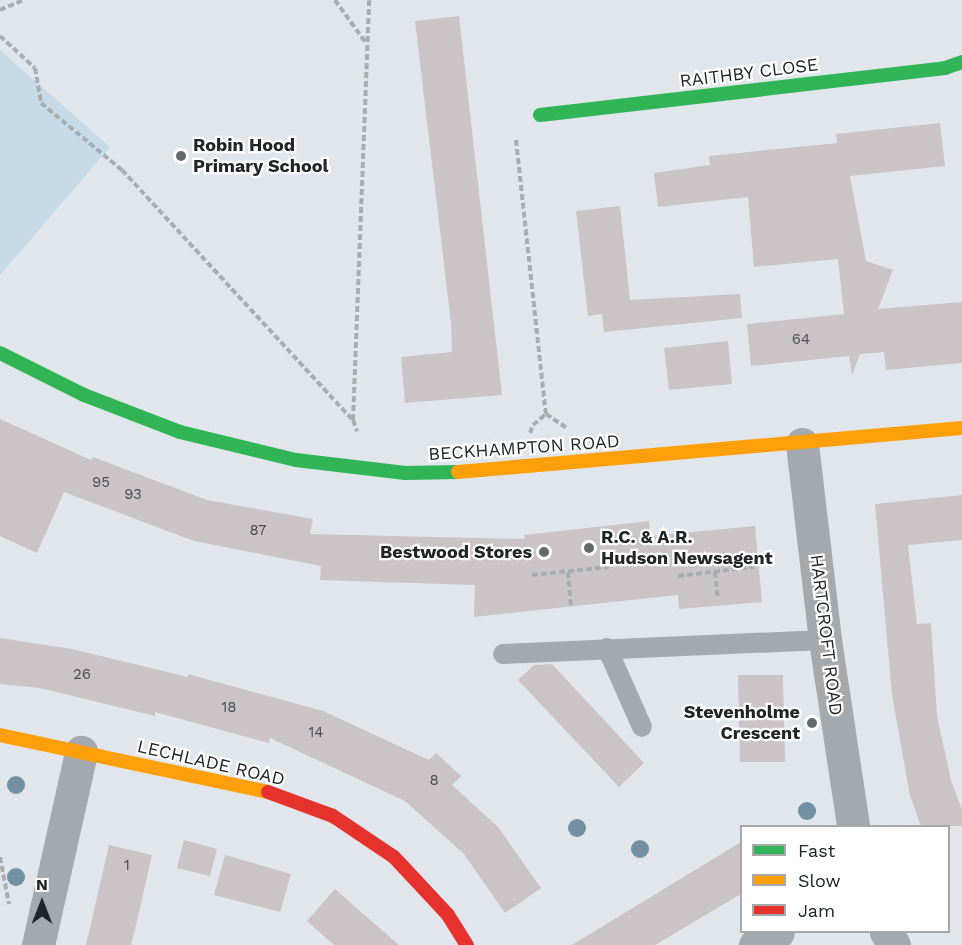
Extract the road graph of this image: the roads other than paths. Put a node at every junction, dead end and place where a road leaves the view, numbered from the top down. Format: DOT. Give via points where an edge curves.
graph roads {
  1 [pos="962,62"];
  2 [pos="540,115"];
  3 [pos="0,353"];
  4 [pos="962,428"];
  5 [pos="802,444"];
  6 [pos="825,640"];
  7 [pos="607,648"];
  8 [pos="503,654"];
  9 [pos="642,727"];
  10 [pos="0,735"];
  11 [pos="81,752"];
  12 [pos="853,825"];
  13 [pos="776,933"];
  14 [pos="38,945"];
  15 [pos="467,945"];
  16 [pos="755,945"];
  1 -- 2 [label="street, RAITHBY CLOSE" via="945,68"];
  3 -- 5 [label="street, BECKHAMPTON ROAD" via="84,395 180,432 241,449 360,470 486,472"];
  4 -- 5 [label="street, BECKHAMPTON ROAD"];
  5 -- 6 [label="street, HARTCROFT ROAD"];
  6 -- 7 [label="lane"];
  6 -- 12 [label="street, HARTCROFT ROAD"];
  7 -- 8 [label="lane"];
  7 -- 9 [label="lane"];
  10 -- 11 [label="street, LECHLADE ROAD"];
  11 -- 14 [label="street"];
  11 -- 15 [label="street, LECHLADE ROAD" via="270,792 333,816 394,856 448,915"];
  13 -- 16 [label="street"];
}
